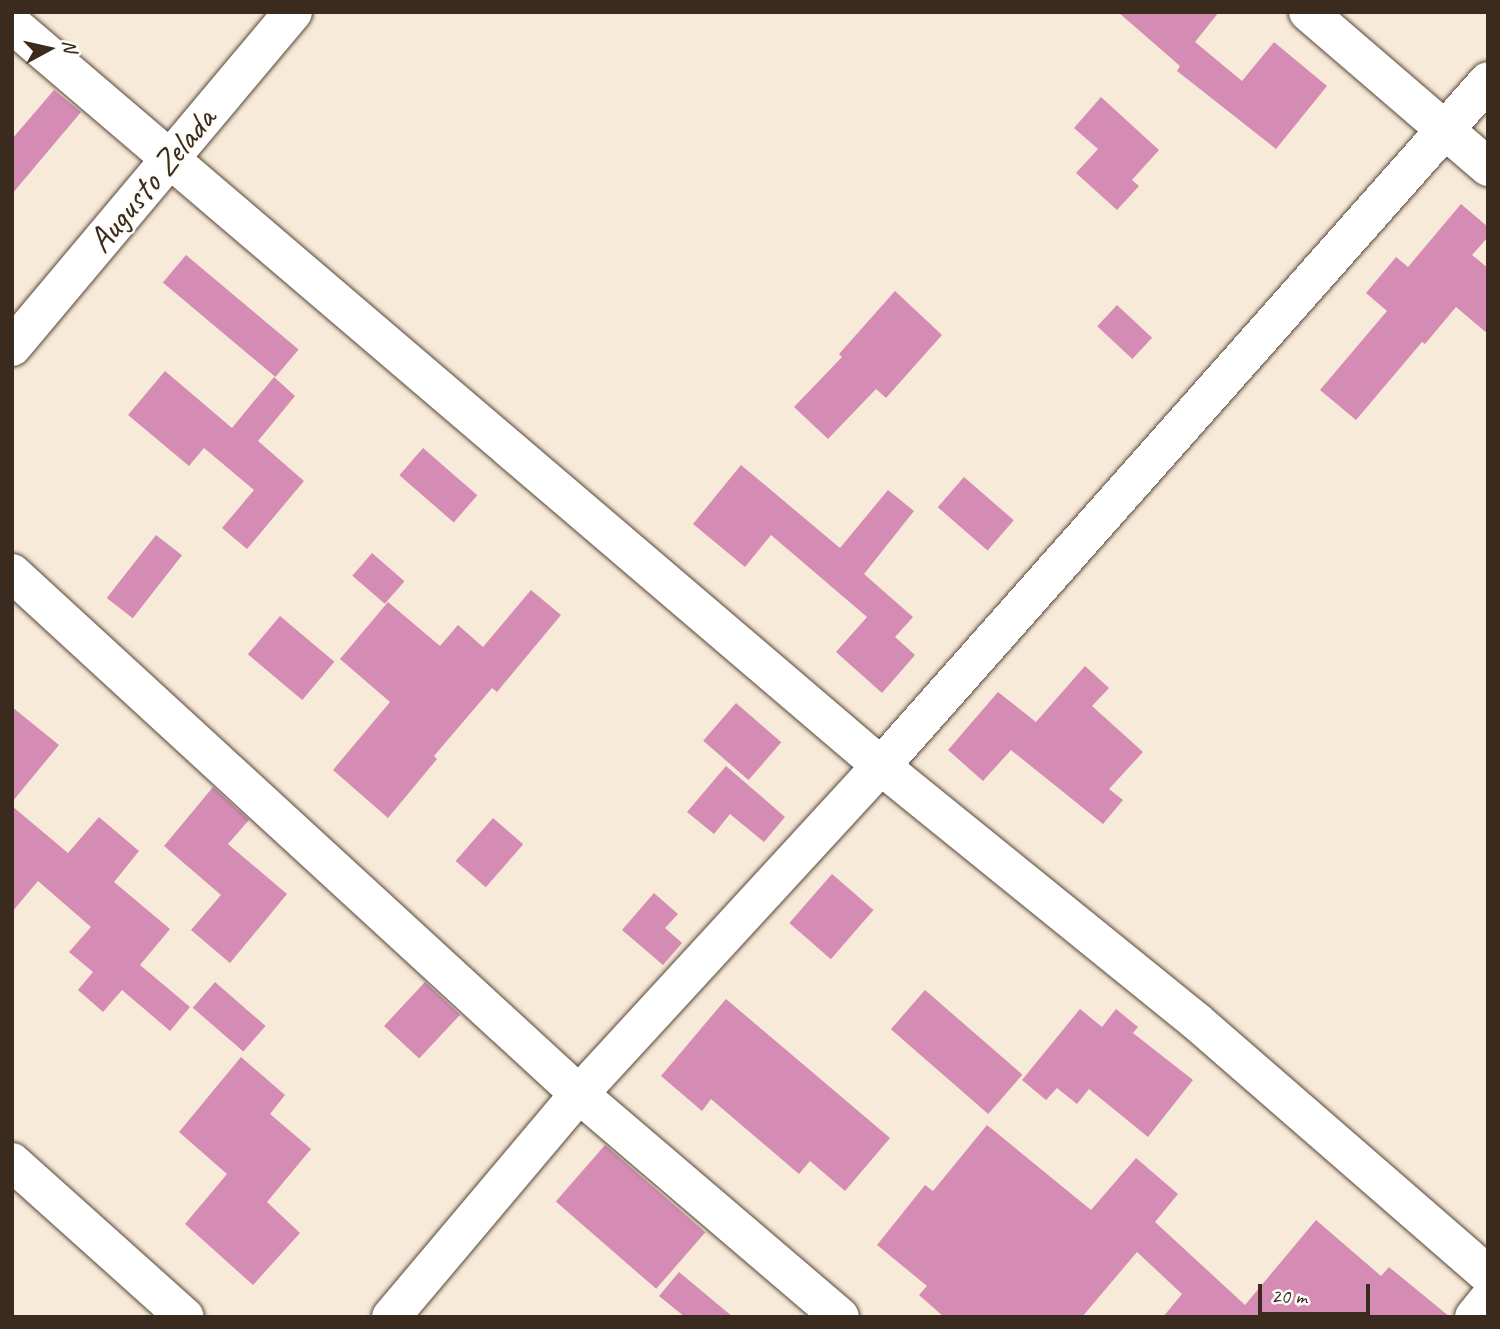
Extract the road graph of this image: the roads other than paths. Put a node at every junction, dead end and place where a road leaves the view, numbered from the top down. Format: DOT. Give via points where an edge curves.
graph roads {
  1 [pos="293,12"];
  2 [pos="1308,12"];
  3 [pos="12,24"];
  4 [pos="1488,80"];
  5 [pos="1445,130"];
  6 [pos="170,158"];
  7 [pos="1488,167"];
  8 [pos="12,347"];
  9 [pos="12,573"];
  10 [pos="881,766"];
  11 [pos="579,1094"];
  12 [pos="12,1162"];
  13 [pos="1488,1275"];
  14 [pos="1488,1300"];
  15 [pos="185,1317"];
  16 [pos="391,1317"];
  17 [pos="840,1317"];
  18 [pos="1474,1317"];
  1 -- 6 [label="street, Augusto Zelada"];
  2 -- 5 [label="street"];
  3 -- 6 [label="street"];
  4 -- 5 [label="street"];
  5 -- 7 [label="street"];
  5 -- 10 [label="street"];
  6 -- 8 [label="street, Augusto Zelada"];
  6 -- 10 [label="street"];
  9 -- 11 [label="street"];
  10 -- 11 [label="street"];
  10 -- 13 [label="street" via="1196,1021"];
  11 -- 16 [label="street"];
  11 -- 17 [label="street"];
  12 -- 15 [label="street"];
  14 -- 18 [label="street"];
}
